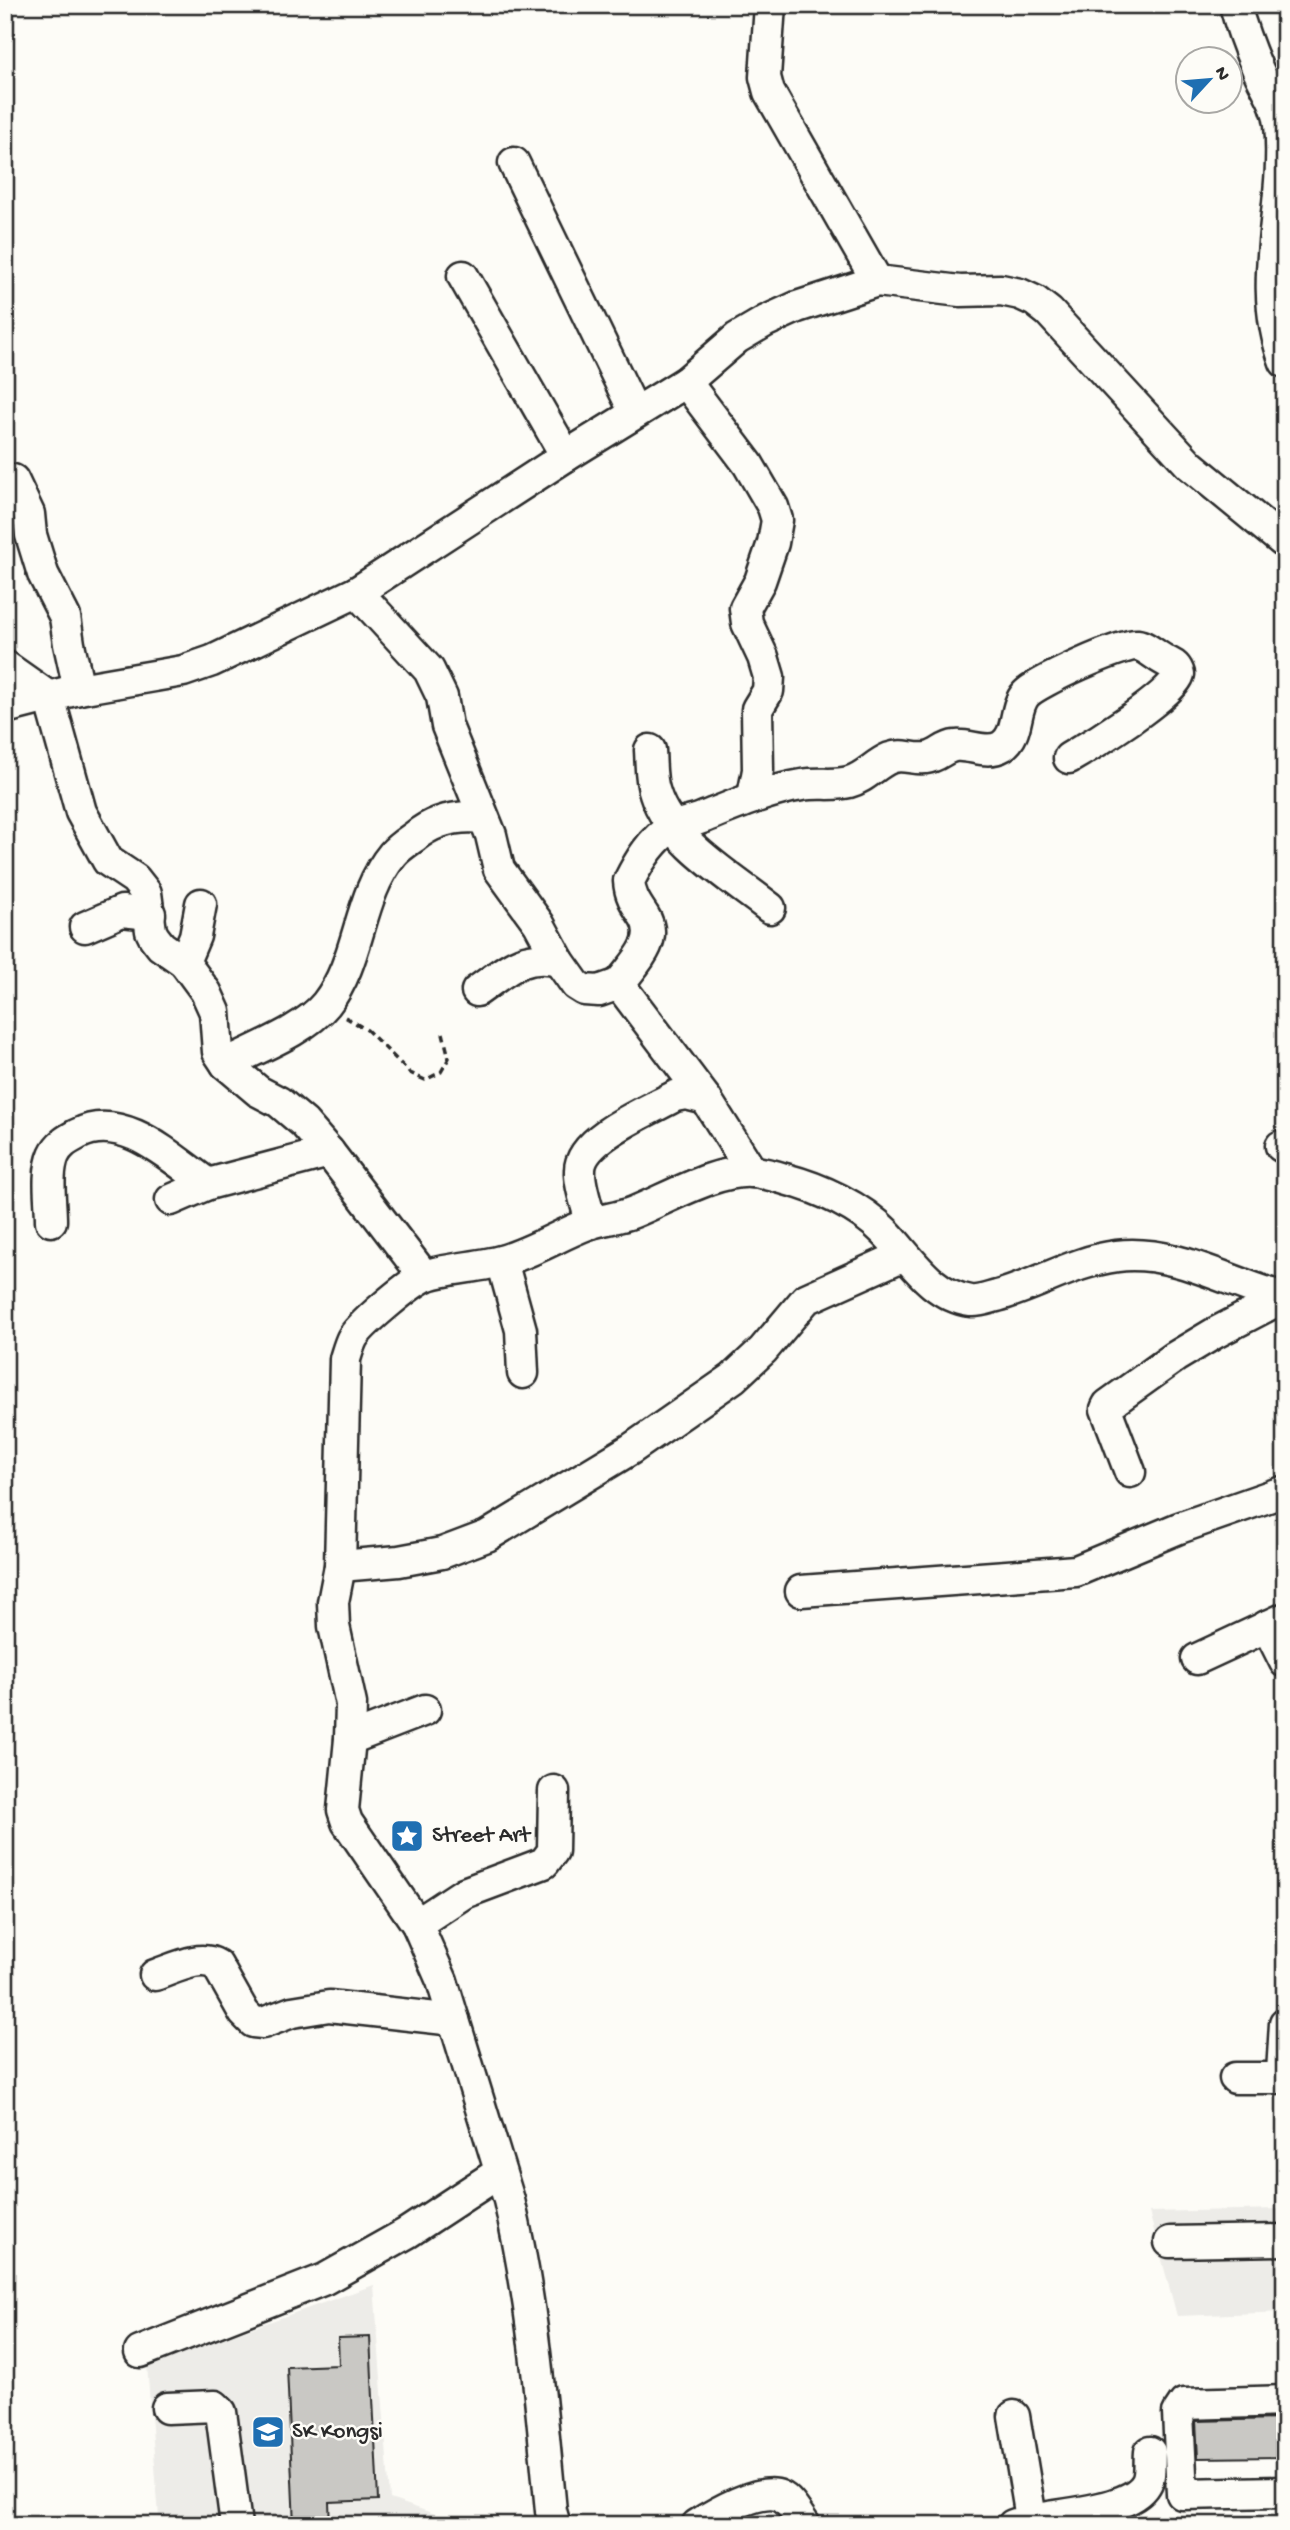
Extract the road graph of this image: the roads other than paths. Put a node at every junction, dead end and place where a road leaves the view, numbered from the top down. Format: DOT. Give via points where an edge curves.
graph roads {
  1 [pos="770,5"];
  2 [pos="1235,5"];
  3 [pos="514,163"];
  4 [pos="463,276"];
  5 [pos="877,281"];
  6 [pos="1285,362"];
  7 [pos="686,382"];
  8 [pos="635,413"];
  9 [pos="566,456"];
  10 [pos="13,480"];
  11 [pos="1285,543"];
  12 [pos="357,592"];
  13 [pos="5,666"];
  14 [pos="79,689"];
  15 [pos="49,697"];
  16 [pos="5,708"];
  17 [pos="649,750"];
  18 [pos="1069,758"];
  19 [pos="752,796"];
  20 [pos="483,818"];
  21 [pos="672,827"];
  22 [pos="201,904"];
  23 [pos="770,908"];
  24 [pos="150,914"];
  25 [pos="85,927"];
  26 [pos="559,961"];
  27 [pos="184,962"];
  28 [pos="619,984"];
  29 [pos="477,991"];
  30 [pos="226,1064"];
  31 [pos="706,1099"];
  32 [pos="329,1152"];
  33 [pos="752,1172"];
  34 [pos="208,1184"];
  35 [pos="171,1200"];
  36 [pos="51,1221"];
  37 [pos="591,1223"];
  38 [pos="904,1255"];
  39 [pos="502,1261"];
  40 [pos="424,1276"];
  41 [pos="1283,1298"];
  42 [pos="523,1373"];
  43 [pos="1130,1472"];
  44 [pos="1285,1491"];
  45 [pos="340,1566"];
  46 [pos="801,1591"];
  47 [pos="1276,1622"];
  48 [pos="1197,1658"];
  49 [pos="1285,1662"];
  50 [pos="425,1710"];
  51 [pos="350,1739"];
  52 [pos="554,1791"];
  53 [pos="417,1924"];
  54 [pos="155,1975"];
  55 [pos="454,2020"];
  56 [pos="1285,2023"];
  57 [pos="1235,2078"];
  58 [pos="500,2172"];
  59 [pos="1285,2240"];
  60 [pos="1170,2242"];
  61 [pos="140,2353"];
  62 [pos="1285,2401"];
  63 [pos="167,2408"];
  64 [pos="1014,2416"];
  65 [pos="1150,2452"];
  66 [pos="1285,2492"];
  67 [pos="1022,2521"];
  68 [pos="236,2525"];
  69 [pos="555,2525"];
  70 [pos="697,2525"];
  71 [pos="805,2525"];
  1 -- 5 [label="street" via="765,77 769,92"];
  2 -- 6 [label="street" via="1280,123 1270,278 1276,339"];
  3 -- 8 [label="street"];
  4 -- 9 [label="street"];
  5 -- 7 [label="street" via="765,321 737,338"];
  5 -- 11 [label="street" via="960,291 1001,290 1035,301 1190,465"];
  7 -- 8 [label="street"];
  7 -- 19 [label="street" via="748,464 777,520 760,581 746,608 747,623 769,677 768,691 757,709 758,770"];
  8 -- 9 [label="street"];
  9 -- 12 [label="street"];
  10 -- 14 [label="street" via="29,514 43,574 65,618"];
  12 -- 14 [label="street" via="212,661 183,671"];
  12 -- 20 [label="street" via="436,682 447,726"];
  13 -- 15 [label="street"];
  14 -- 15 [label="street"];
  15 -- 16 [label="street"];
  15 -- 24 [label="street" via="81,812 108,861 135,879 146,893"];
  17 -- 21 [label="street" via="654,792"];
  18 -- 19 [label="street" via="1173,685 1178,674 1175,665 1139,645 1127,646 1026,694 1015,727 1001,746 988,750 956,746 922,759 900,755 858,780"];
  19 -- 21 [label="street"];
  20 -- 26 [label="street" via="499,869"];
  20 -- 30 [label="street" via="442,820 394,852 376,882 343,977 325,1005 303,1024"];
  21 -- 23 [label="street"];
  21 -- 28 [label="street" via="650,847 629,881 650,934"];
  22 -- 27 [label="street"];
  24 -- 25 [label="street" via="122,911"];
  24 -- 27 [label="street" via="154,937"];
  26 -- 28 [label="street" via="584,990 599,992"];
  26 -- 29 [label="street" via="543,957 522,960"];
  27 -- 30 [label="street" via="215,1012 218,1052"];
  28 -- 31 [label="street"];
  30 -- 32 [label="street" via="290,1110"];
  31 -- 33 [label="street"];
  31 -- 37 [label="street" via="691,1094 674,1096 588,1149 579,1170"];
  32 -- 34 [label="street"];
  32 -- 40 [label="street"];
  33 -- 37 [label="street" via="718,1177 623,1216"];
  33 -- 38 [label="street" via="798,1183 859,1211"];
  34 -- 35 [label="street"];
  34 -- 36 [label="street" via="139,1136 113,1128 84,1131 63,1142 53,1157"];
  37 -- 39 [label="street"];
  38 -- 41 [label="street" via="937,1286 975,1302 1118,1256 1184,1264"];
  38 -- 45 [label="street" via="806,1299 733,1378 631,1449 487,1536 442,1553"];
  39 -- 40 [label="street"];
  39 -- 42 [label="street" via="521,1330"];
  40 -- 45 [label="street" via="361,1327 345,1359"];
  41 -- 43 [label="street" via="1195,1345 1108,1405"];
  44 -- 46 [label="street" via="1076,1570"];
  45 -- 51 [label="street" via="334,1626 351,1704"];
  47 -- 48 [label="street"];
  47 -- 49 [label="street"];
  50 -- 51 [label="street"];
  51 -- 53 [label="street" via="343,1810 347,1822"];
  52 -- 53 [label="street" via="553,1851 544,1863 464,1893"];
  53 -- 55 [label="street"];
  54 -- 55 [label="street" via="196,1961 211,1961 253,2022 329,2006"];
  55 -- 58 [label="street"];
  56 -- 57 [label="street" via="1282,2073 1276,2078"];
  58 -- 61 [label="street" via="407,2234 325,2278"];
  58 -- 69 [label="street" via="516,2232"];
  59 -- 60 [label="street"];
  62 -- 66 [label="street" via="1184,2404 1178,2413 1182,2494"];
  63 -- 68 [label="street" via="215,2406 221,2412"];
  64 -- 67 [label="street"];
  65 -- 67 [label="street" via="1148,2482 1134,2497 1099,2509"];
  70 -- 71 [label="street" via="742,2501 774,2494 783,2497"];
}
